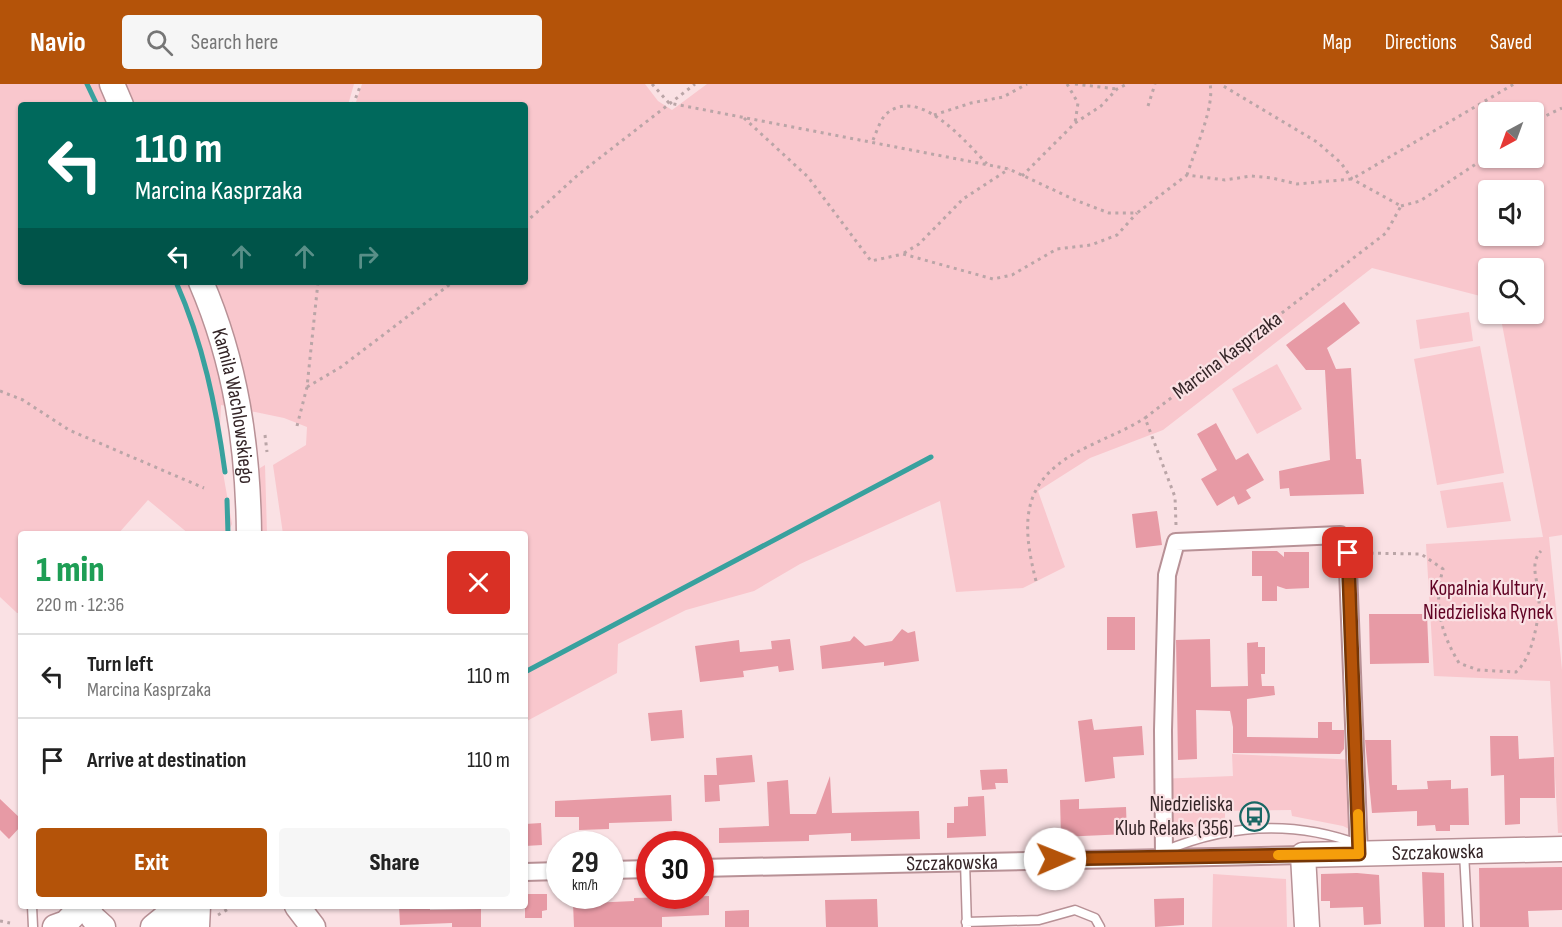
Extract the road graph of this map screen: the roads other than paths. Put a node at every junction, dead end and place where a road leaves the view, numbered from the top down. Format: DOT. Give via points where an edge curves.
graph roads {
  1 [pos="112,84"];
  2 [pos="121,102"];
  3 [pos="202,285"];
  4 [pos="249,531"];
  5 [pos="1562,849"];
  6 [pos="1366,850"];
  7 [pos="1464,851"];
  8 [pos="1159,855"];
  9 [pos="1303,855"];
  10 [pos="965,861"];
  11 [pos="714,868"];
  12 [pos="546,871"];
  13 [pos="528,872"];
  14 [pos="32,909"];
  15 [pos="79,909"];
  16 [pos="88,909"];
  17 [pos="198,909"];
  18 [pos="299,909"];
  19 [pos="166,917"];
  20 [pos="967,924"];
  21 [pos="33,927"];
  22 [pos="55,927"];
  23 [pos="103,927"];
  24 [pos="196,927"];
  25 [pos="313,927"];
  26 [pos="1100,927"];
  27 [pos="1307,927"];
  28 [pos="1468,927"];
  1 -- 2 [label="street"];
  3 -- 4 [label="street, Kamila Wachlowskiego" via="219,327 237,393 246,459"];
  5 -- 7 [label="street, Szczakowska"];
  6 -- 7 [label="street, Szczakowska"];
  6 -- 8 [label="lane" via="1305,830 1233,830 1210,834"];
  6 -- 8 [label="street" via="1348,553 1347,543 1340,535 1176,542 1167,575"];
  6 -- 9 [label="street, Szczakowska"];
  7 -- 28 [label="lane"];
  8 -- 9 [label="street, Szczakowska"];
  8 -- 10 [label="street, Szczakowska"];
  9 -- 27 [label="street"];
  10 -- 11 [label="street, Szczakowska"];
  10 -- 20 [label="lane"];
  12 -- 13 [label="street"];
  14 -- 21 [label="lane"];
  15 -- 22 [label="street"];
  16 -- 23 [label="street"];
  17 -- 24 [label="street"];
  18 -- 25 [label="street"];
  19 -- 24 [label="street"];
  20 -- 26 [label="lane" via="1039,920 1075,910 1095,918"];
}
